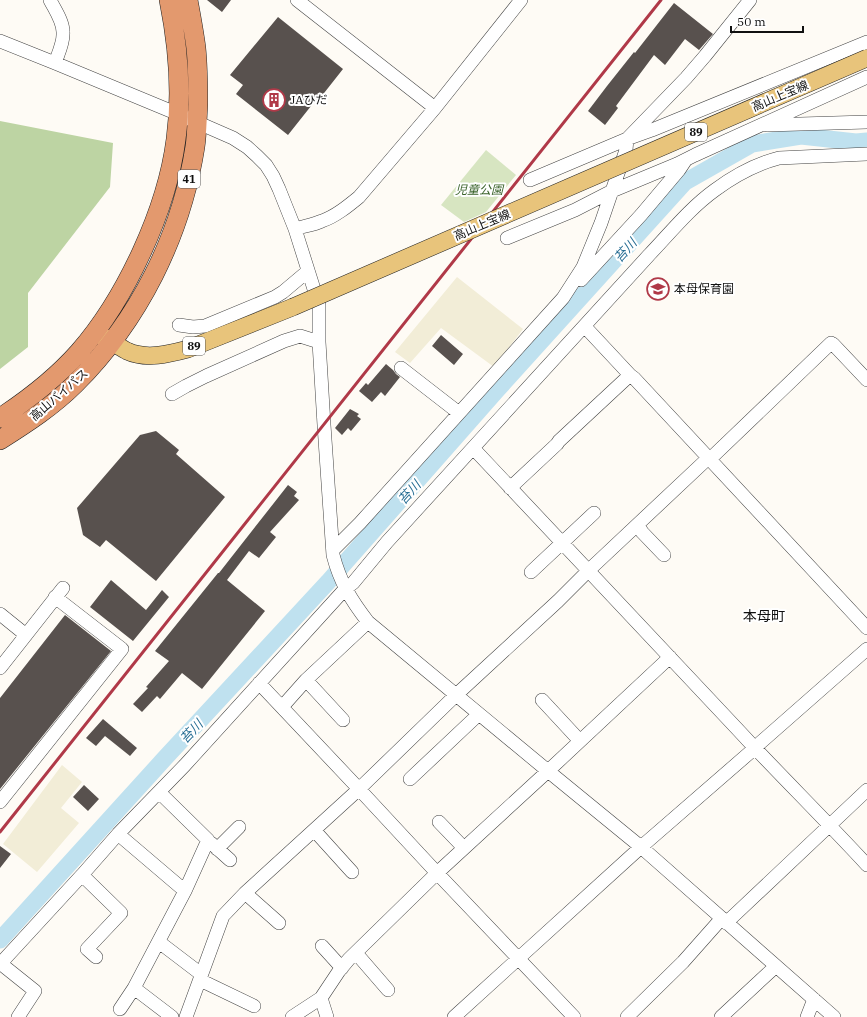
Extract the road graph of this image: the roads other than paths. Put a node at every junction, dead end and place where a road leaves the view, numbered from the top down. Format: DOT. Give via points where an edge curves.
graph roads {
  1 [pos="50,0"];
  2 [pos="169,0"];
  3 [pos="188,0"];
  4 [pos="521,0"];
  5 [pos="750,0"];
  6 [pos="300,1"];
  7 [pos="0,41"];
  8 [pos="867,42"];
  9 [pos="55,63"];
  10 [pos="866,69"];
  11 [pos="435,108"];
  12 [pos="178,114"];
  13 [pos="867,122"];
  14 [pos="197,123"];
  15 [pos="760,125"];
  16 [pos="627,139"];
  17 [pos="867,154"];
  18 [pos="686,159"];
  19 [pos="530,180"];
  20 [pos="612,191"];
  21 [pos="294,229"];
  22 [pos="507,238"];
  23 [pos="308,271"];
  24 [pos="563,298"];
  25 [pos="179,325"];
  26 [pos="585,326"];
  27 [pos="95,332"];
  28 [pos="112,342"];
  29 [pos="319,342"];
  30 [pos="401,368"];
  31 [pos="630,375"];
  32 [pos="867,380"];
  33 [pos="172,394"];
  34 [pos="459,413"];
  35 [pos="0,418"];
  36 [pos="0,440"];
  37 [pos="473,448"];
  38 [pos="710,459"];
  39 [pos="510,488"];
  40 [pos="594,513"];
  41 [pos="638,524"];
  42 [pos="562,543"];
  43 [pos="333,552"];
  44 [pos="664,555"];
  45 [pos="588,571"];
  46 [pos="531,572"];
  47 [pos="345,587"];
  48 [pos="0,614"];
  49 [pos="368,622"];
  50 [pos="867,628"];
  51 [pos="26,635"];
  52 [pos="867,649"];
  53 [pos="670,657"];
  54 [pos="0,668"];
  55 [pos="306,680"];
  56 [pos="259,683"];
  57 [pos="456,695"];
  58 [pos="542,700"];
  59 [pos="282,707"];
  60 [pos="479,714"];
  61 [pos="343,720"];
  62 [pos="580,741"];
  63 [pos="755,748"];
  64 [pos="548,771"];
  65 [pos="410,779"];
  66 [pos="359,789"];
  67 [pos="867,790"];
  68 [pos="159,792"];
  69 [pos="0,802"];
  70 [pos="439,822"];
  71 [pos="830,825"];
  72 [pos="239,827"];
  73 [pos="314,830"];
  74 [pos="118,834"];
  75 [pos="213,844"];
  76 [pos="641,847"];
  77 [pos="464,848"];
  78 [pos="230,860"];
  79 [pos="867,865"];
  80 [pos="352,872"];
  81 [pos="437,873"];
  82 [pos="82,875"];
  83 [pos="185,891"];
  84 [pos="245,893"];
  85 [pos="724,921"];
  86 [pos="279,923"];
  87 [pos="159,942"];
  88 [pos="322,946"];
  89 [pos="356,953"];
  90 [pos="96,957"];
  91 [pos="518,959"];
  92 [pos="0,963"];
  93 [pos="776,966"];
  94 [pos="342,968"];
  95 [pos="200,977"];
  96 [pos="134,988"];
  97 [pos="388,990"];
  98 [pos="321,998"];
  99 [pos="814,999"];
  100 [pos="254,1006"];
  101 [pos="120,1009"];
  102 [pos="18,1017"];
  103 [pos="172,1017"];
  104 [pos="186,1017"];
  105 [pos="292,1017"];
  106 [pos="327,1017"];
  107 [pos="454,1017"];
  108 [pos="574,1017"];
  109 [pos="627,1017"];
  110 [pos="721,1017"];
  111 [pos="807,1017"];
  112 [pos="834,1017"];
  1 -- 9 [label="street" via="63,32"];
  2 -- 12 [label="highway, 41" via="177,56"];
  3 -- 14 [label="highway, 41" via="198,75"];
  4 -- 11 [label="street"];
  5 -- 16 [label="street" via="696,67"];
  6 -- 11 [label="street"];
  7 -- 9 [label="street"];
  8 -- 16 [label="street" via="845,56"];
  9 -- 12 [label="street"];
  10 -- 15 [label="street"];
  10 -- 28 [label="main road, 高山上宝線 / 89, bridge" via="188,349 148,356 128,351"];
  11 -- 21 [label="street" via="359,197 322,222"];
  12 -- 14 [label="street"];
  12 -- 27 [label="highway, 41" via="171,164 158,212 135,265"];
  13 -- 15 [label="street"];
  14 -- 21 [label="street" via="233,138 266,165 279,189"];
  14 -- 28 [label="highway, 41" via="190,174 174,227 152,280"];
  15 -- 18 [label="street"];
  16 -- 19 [label="street"];
  16 -- 20 [label="street" via="626,150"];
  17 -- 26 [label="street" via="779,158 738,175 692,210"];
  18 -- 20 [label="street"];
  18 -- 24 [label="street" via="641,215"];
  20 -- 22 [label="street" via="575,210"];
  20 -- 24 [label="street" via="583,267"];
  21 -- 23 [label="street"];
  23 -- 25 [label="street" via="283,292 268,300 205,326"];
  23 -- 29 [label="street" via="319,305"];
  24 -- 34 [label="street"];
  26 -- 31 [label="street"];
  26 -- 37 [label="street"];
  27 -- 28 [label="main road, 高山上宝線 / 89"];
  27 -- 35 [label="highway, 高山バイパス / 41" via="79,352 41,389"];
  28 -- 36 [label="highway, 高山バイパス / 41" via="74,385 26,424"];
  29 -- 33 [label="street" via="300,336 206,376"];
  29 -- 43 [label="street"];
  30 -- 34 [label="street"];
  31 -- 38 [label="street"];
  31 -- 39 [label="street"];
  32 -- 38 [label="street" via="832,344"];
  34 -- 43 [label="street"];
  37 -- 39 [label="street"];
  37 -- 47 [label="street" via="353,583"];
  38 -- 41 [label="street"];
  38 -- 50 [label="street"];
  39 -- 42 [label="street"];
  40 -- 42 [label="street"];
  41 -- 44 [label="street" via="642,532"];
  41 -- 45 [label="street"];
  42 -- 45 [label="street"];
  42 -- 46 [label="street"];
  43 -- 47 [label="street" via="336,567"];
  45 -- 53 [label="street"];
  45 -- 57 [label="street"];
  47 -- 49 [label="street"];
  47 -- 56 [label="street"];
  48 -- 51 [label="street"];
  49 -- 55 [label="street"];
  49 -- 57 [label="street"];
  51 -- 54 [label="street"];
  51 -- 69 [label="street" via="59,592 122,649"];
  52 -- 63 [label="street"];
  53 -- 62 [label="street"];
  53 -- 63 [label="street"];
  55 -- 59 [label="street"];
  55 -- 61 [label="street"];
  56 -- 59 [label="street"];
  56 -- 68 [label="street"];
  57 -- 60 [label="street"];
  57 -- 66 [label="street"];
  58 -- 62 [label="street"];
  59 -- 66 [label="street"];
  60 -- 64 [label="street"];
  60 -- 65 [label="street"];
  62 -- 64 [label="street"];
  63 -- 71 [label="street"];
  63 -- 76 [label="street"];
  64 -- 76 [label="street"];
  64 -- 77 [label="street"];
  66 -- 73 [label="street"];
  66 -- 81 [label="street"];
  67 -- 71 [label="street"];
  68 -- 74 [label="street"];
  68 -- 75 [label="street"];
  70 -- 77 [label="street"];
  71 -- 79 [label="street"];
  71 -- 85 [label="street"];
  72 -- 75 [label="street"];
  73 -- 80 [label="street"];
  73 -- 84 [label="street"];
  74 -- 82 [label="street"];
  74 -- 83 [label="street"];
  75 -- 78 [label="street"];
  75 -- 83 [label="street"];
  76 -- 85 [label="street"];
  76 -- 91 [label="street"];
  77 -- 81 [label="street"];
  81 -- 89 [label="street"];
  81 -- 91 [label="street"];
  82 -- 90 [label="street" via="121,912 87,949"];
  82 -- 92 [label="street"];
  83 -- 87 [label="street"];
  84 -- 86 [label="street"];
  84 -- 95 [label="street" via="223,916"];
  85 -- 93 [label="street"];
  85 -- 109 [label="street"];
  87 -- 95 [label="street"];
  87 -- 96 [label="street"];
  88 -- 94 [label="street"];
  89 -- 94 [label="street"];
  89 -- 97 [label="street"];
  91 -- 107 [label="street"];
  91 -- 108 [label="street"];
  92 -- 102 [label="street" via="35,991"];
  93 -- 99 [label="street"];
  93 -- 110 [label="street"];
  94 -- 98 [label="street"];
  95 -- 100 [label="street"];
  95 -- 104 [label="street"];
  96 -- 101 [label="street"];
  96 -- 103 [label="street"];
  98 -- 105 [label="street"];
  98 -- 106 [label="street"];
  99 -- 111 [label="street"];
  99 -- 112 [label="street"];
}
